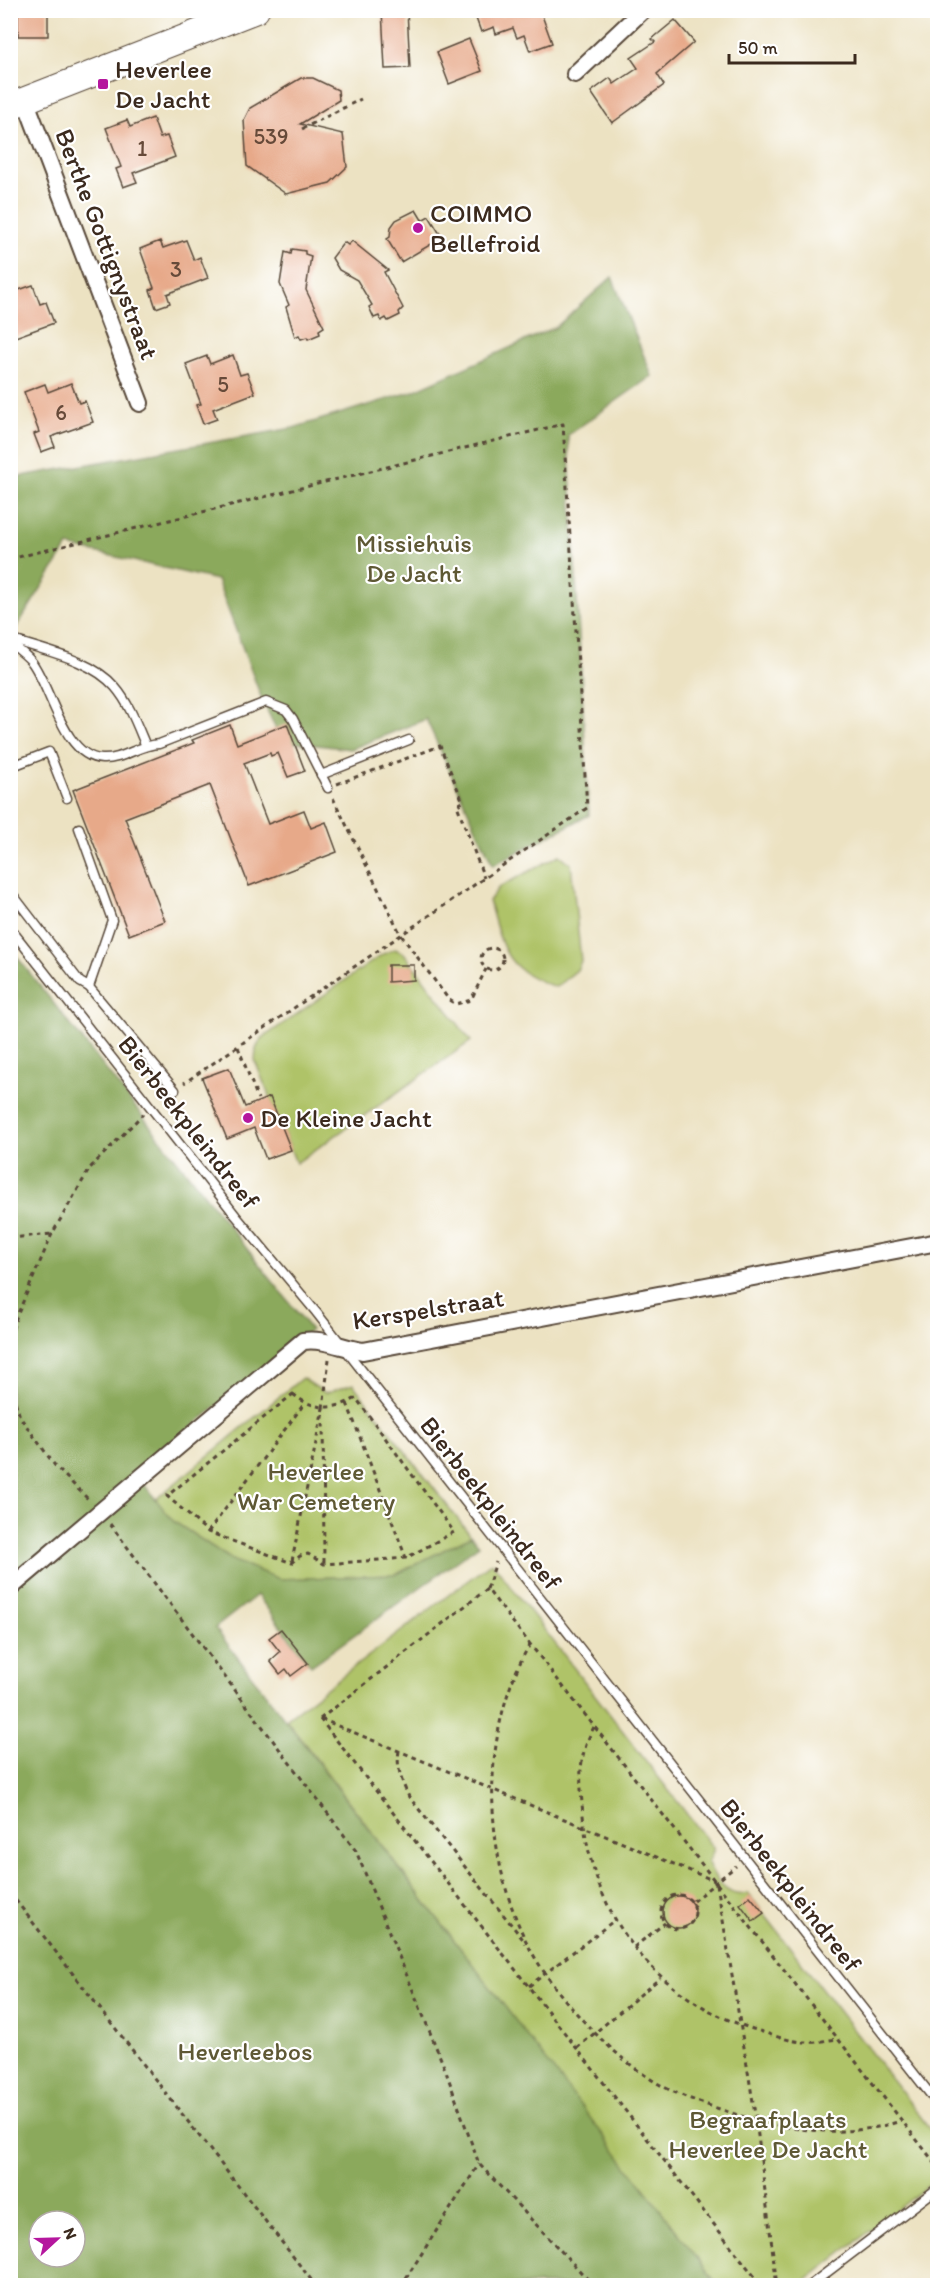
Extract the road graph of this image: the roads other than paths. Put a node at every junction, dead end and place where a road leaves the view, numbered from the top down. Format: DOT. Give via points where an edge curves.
graph roads {
  1 [pos="256,10"];
  2 [pos="643,10"];
  3 [pos="575,75"];
  4 [pos="16,108"];
  5 [pos="140,403"];
  6 [pos="10,641"];
  7 [pos="409,740"];
  8 [pos="145,744"];
  9 [pos="10,767"];
  10 [pos="321,775"];
  11 [pos="328,788"];
  12 [pos="67,798"];
  13 [pos="79,828"];
  14 [pos="10,891"];
  15 [pos="10,928"];
  16 [pos="88,987"];
  17 [pos="175,1090"];
  18 [pos="938,1242"];
  19 [pos="337,1346"];
  20 [pos="10,1588"];
  21 [pos="938,2104"];
  22 [pos="938,2188"];
  23 [pos="809,2286"];
  1 -- 4 [label="main road"];
  2 -- 3 [label="street"];
  4 -- 5 [label="street, Berthe Gottignystraat"];
  6 -- 8 [label="lane" via="89,667 104,676 133,716"];
  6 -- 8 [label="lane" via="32,662 61,723 85,753 98,759 113,759"];
  7 -- 10 [label="lane"];
  8 -- 10 [label="lane" via="159,744 266,702 286,710 293,719"];
  9 -- 12 [label="lane" via="49,752"];
  10 -- 11 [label="lane"];
  13 -- 16 [label="lane" via="112,920"];
  14 -- 16 [label="lane" via="80,982"];
  15 -- 19 [label="lane, Bierbeekpleindreef"];
  16 -- 17 [label="lane"];
  18 -- 19 [label="street, Kerspelstraat" via="375,1348"];
  19 -- 20 [label="street, Kerspelstraat" via="316,1339 303,1341"];
  19 -- 21 [label="lane, Bierbeekpleindreef"];
  22 -- 23 [label="lane"];
}
